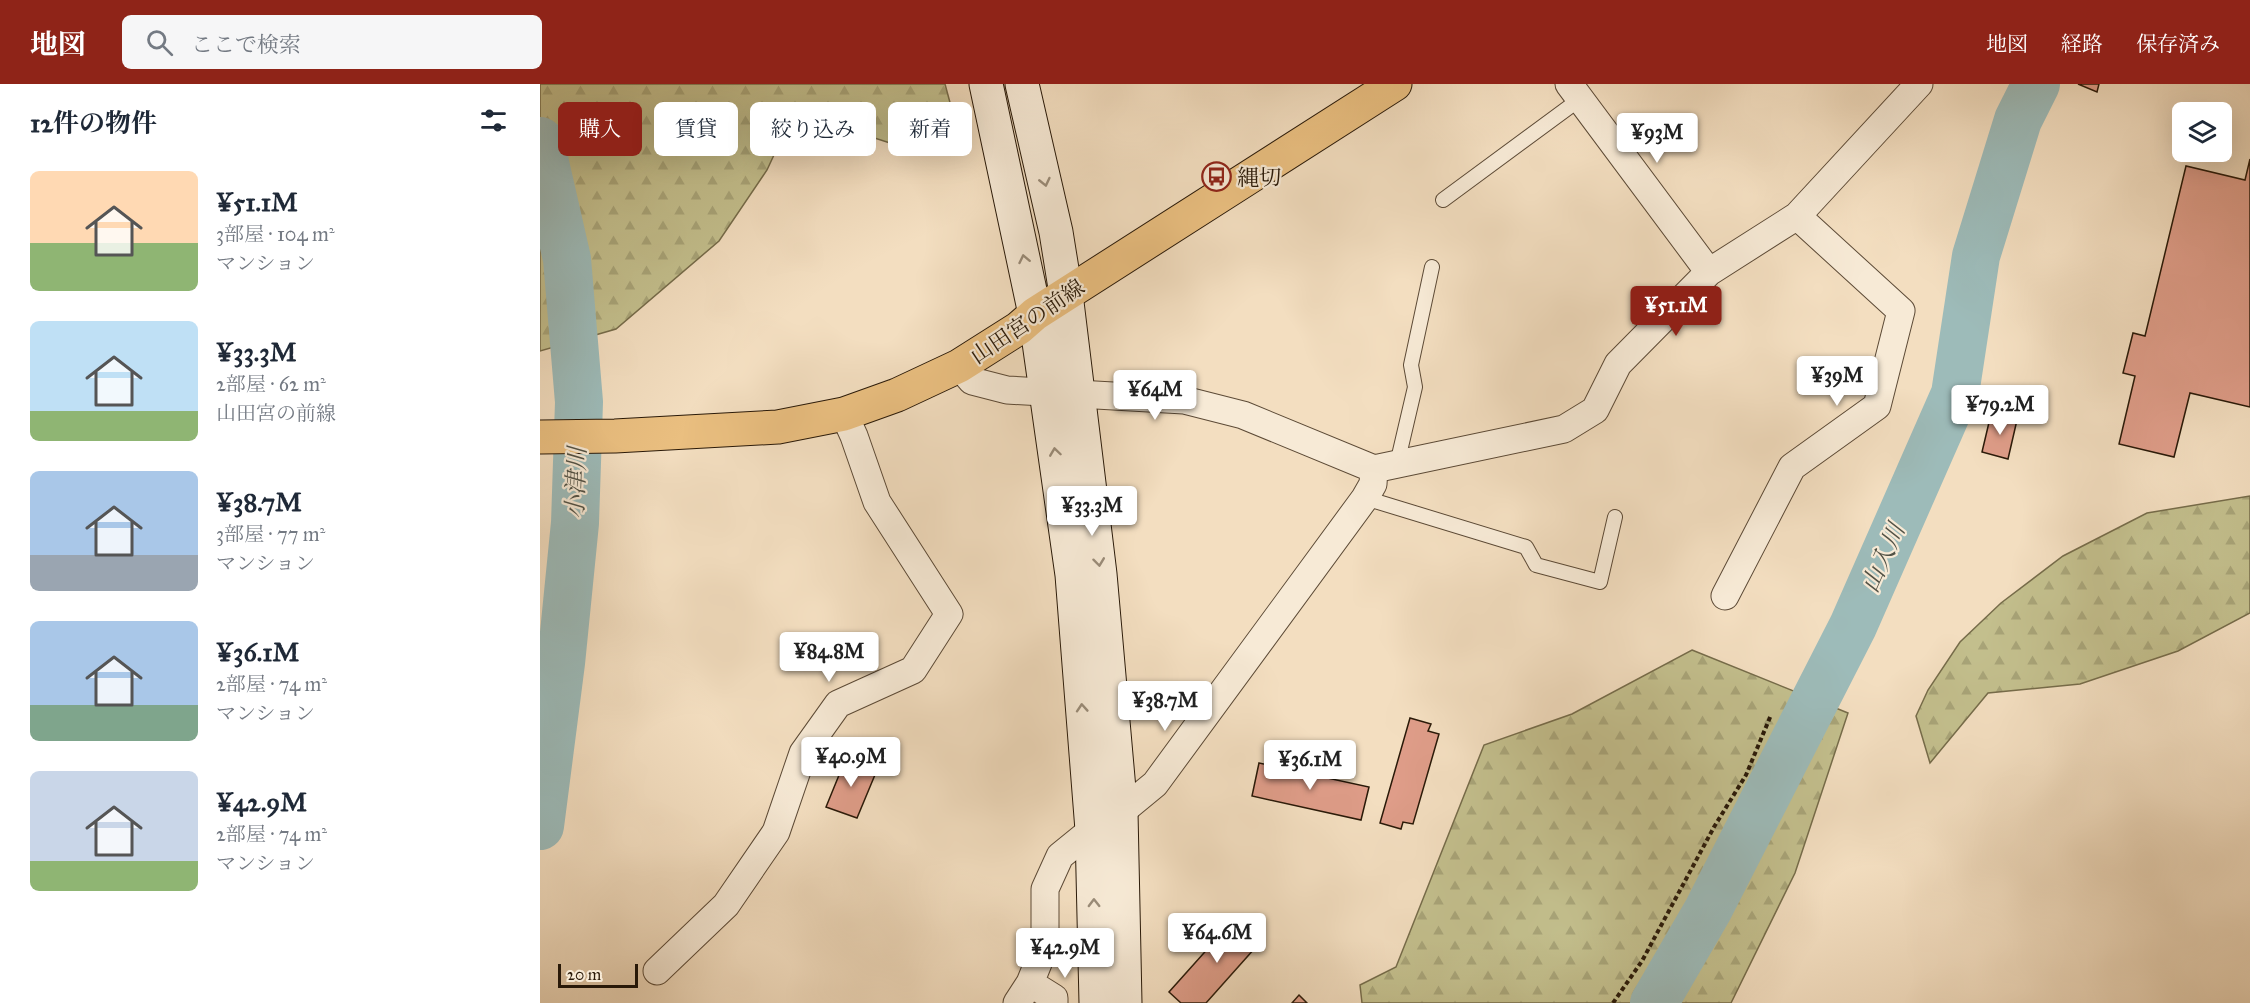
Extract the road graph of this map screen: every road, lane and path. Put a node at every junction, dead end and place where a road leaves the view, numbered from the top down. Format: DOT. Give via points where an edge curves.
graph roads {
  1 [pos="986,84"];
  2 [pos="1022,84"];
  3 [pos="1395,84"];
  4 [pos="1918,84"];
  5 [pos="1575,92"];
  6 [pos="1443,200"];
  7 [pos="1797,216"];
  8 [pos="1432,267"];
  9 [pos="1709,272"];
  10 [pos="1066,294"];
  11 [pos="1035,314"];
  12 [pos="959,366"];
  13 [pos="1062,394"];
  14 [pos="844,414"];
  15 [pos="541,437"];
  16 [pos="1386,467"];
  17 [pos="1365,498"];
  18 [pos="1615,517"];
  19 [pos="1725,596"];
  20 [pos="1771,715"];
  21 [pos="1121,812"];
  22 [pos="1092,830"];
  23 [pos="657,971"];
  24 [pos="1023,993"];
  25 [pos="1054,1003"];
  26 [pos="1096,1003"];
  27 [pos="1125,1003"];
  28 [pos="1613,1003"];
  11 -- 1 [label="street, one-way"];
  2 -- 10 [label="street, one-way"];
  3 -- 10 [label="main road, 山田宮の前線"];
  4 -- 7 [label="street"];
  5 -- 6 [label="lane"];
  5 -- 9 [label="street"];
  7 -- 9 [label="street"];
  7 -- 19 [label="street" via="1901,311 1877,406 1792,467"];
  8 -- 16 [label="lane" via="1411,366 1415,387"];
  9 -- 16 [label="street" via="1618,364 1595,410 1564,429"];
  10 -- 11 [label="main road, 山田宮の前線"];
  10 -- 13 [label="street"];
  11 -- 12 [label="main road, 山田宮の前線"];
  11 -- 13 [label="street"];
  12 -- 13 [label="street" via="972,381 1007,390"];
  12 -- 14 [label="main road, 山田宮の前線"];
  13 -- 16 [label="street" via="1184,400 1243,415"];
  13 -- 21 [label="street, one-way" via="1100,574"];
  22 -- 13 [label="street, one-way"];
  14 -- 15 [label="main road, 山田宮の前線" via="778,427"];
  14 -- 23 [label="street" via="877,502 949,614 913,670 838,704 803,753 776,832 726,905"];
  16 -- 17 [label="street"];
  17 -- 18 [label="lane" via="1526,547 1536,565 1600,582"];
  17 -- 21 [label="street" via="1155,784"];
  20 -- 28 [label="path" via="1746,775 1642,961"];
  21 -- 22 [label="street"];
  21 -- 27 [label="street"];
  22 -- 24 [label="street" via="1060,856 1045,889 1045,946"];
  26 -- 22 [label="street, one-way"];
  24 -- 25 [label="street" via="1054,998"];
}
